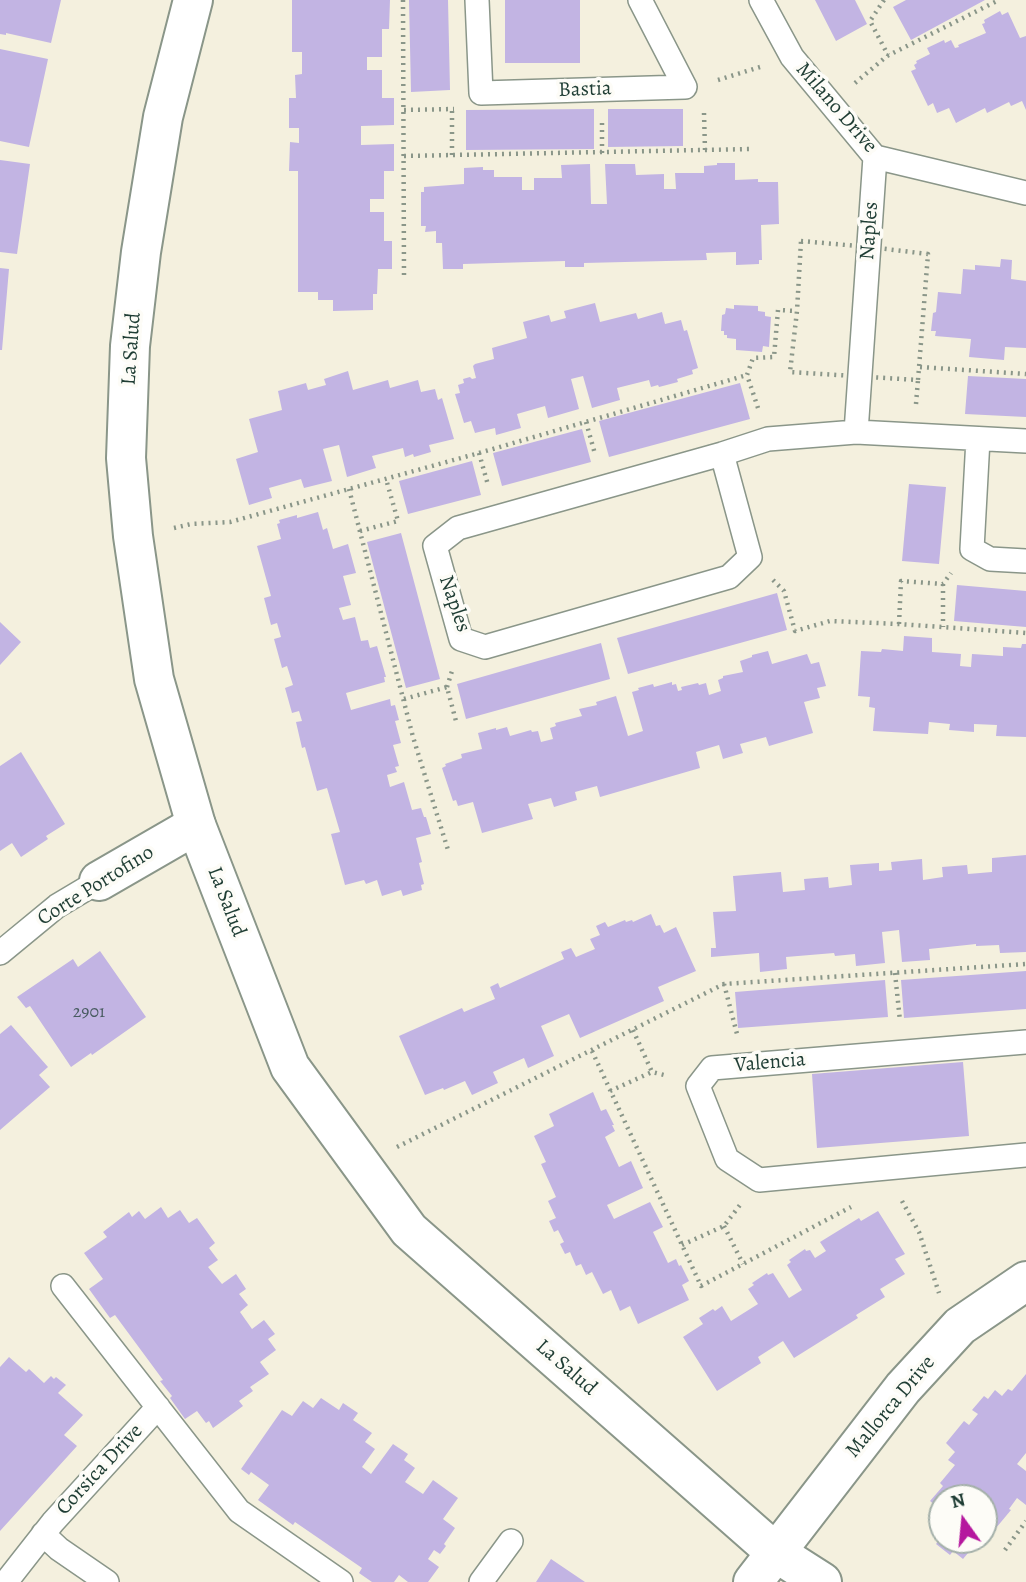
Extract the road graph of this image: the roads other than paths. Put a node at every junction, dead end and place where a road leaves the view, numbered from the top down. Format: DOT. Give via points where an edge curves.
graph roads {
  1 [pos="193,0"];
  2 [pos="477,0"];
  3 [pos="640,0"];
  4 [pos="761,0"];
  5 [pos="875,157"];
  6 [pos="1026,193"];
  7 [pos="856,432"];
  8 [pos="978,439"];
  9 [pos="1026,441"];
  10 [pos="722,454"];
  11 [pos="1026,561"];
  12 [pos="196,825"];
  13 [pos="99,881"];
  14 [pos="0,953"];
  15 [pos="1026,1042"];
  16 [pos="1026,1155"];
  17 [pos="1026,1281"];
  18 [pos="63,1286"];
  19 [pos="158,1408"];
  20 [pos="43,1534"];
  21 [pos="511,1541"];
  22 [pos="775,1552"];
  23 [pos="6,1582"];
  24 [pos="107,1582"];
  25 [pos="341,1582"];
  26 [pos="481,1582"];
  27 [pos="753,1582"];
  28 [pos="822,1582"];
  1 -- 12 [label="street, La Salud" via="163,117 141,252 130,346 126,458 153,679"];
  2 -- 3 [label="lane, Bastia" via="481,93 685,87"];
  4 -- 5 [label="lane, Milano Drive" via="792,57"];
  5 -- 6 [label="lane, Milano Drive"];
  5 -- 7 [label="lane, Naples"];
  7 -- 8 [label="lane, Naples"];
  7 -- 10 [label="lane, Naples" via="768,439"];
  8 -- 9 [label="lane, Naples"];
  8 -- 11 [label="lane" via="972,549 990,559"];
  10 -- 10 [label="lane, Naples" via="750,557 729,577 485,647 461,639 435,546 458,528"];
  12 -- 13 [label="street, Corte Portofino"];
  12 -- 22 [label="street, La Salud" via="290,1067 409,1230"];
  13 -- 14 [label="lane, Corte Portofino" via="57,906"];
  15 -- 16 [label="lane, Valencia" via="712,1068 698,1086 727,1159 760,1180"];
  17 -- 22 [label="street, Mallorca Drive" via="960,1326 903,1388"];
  18 -- 19 [label="lane, Corsica Drive"];
  19 -- 20 [label="lane, Corsica Drive"];
  19 -- 25 [label="lane, Corsica Drive" via="239,1511"];
  20 -- 23 [label="lane, Corsica Drive"];
  20 -- 24 [label="lane, Corsica Drive"];
  21 -- 26 [label="lane"];
  22 -- 27 [label="street, Mallorca Drive"];
  22 -- 28 [label="street, La Salud"];
}
